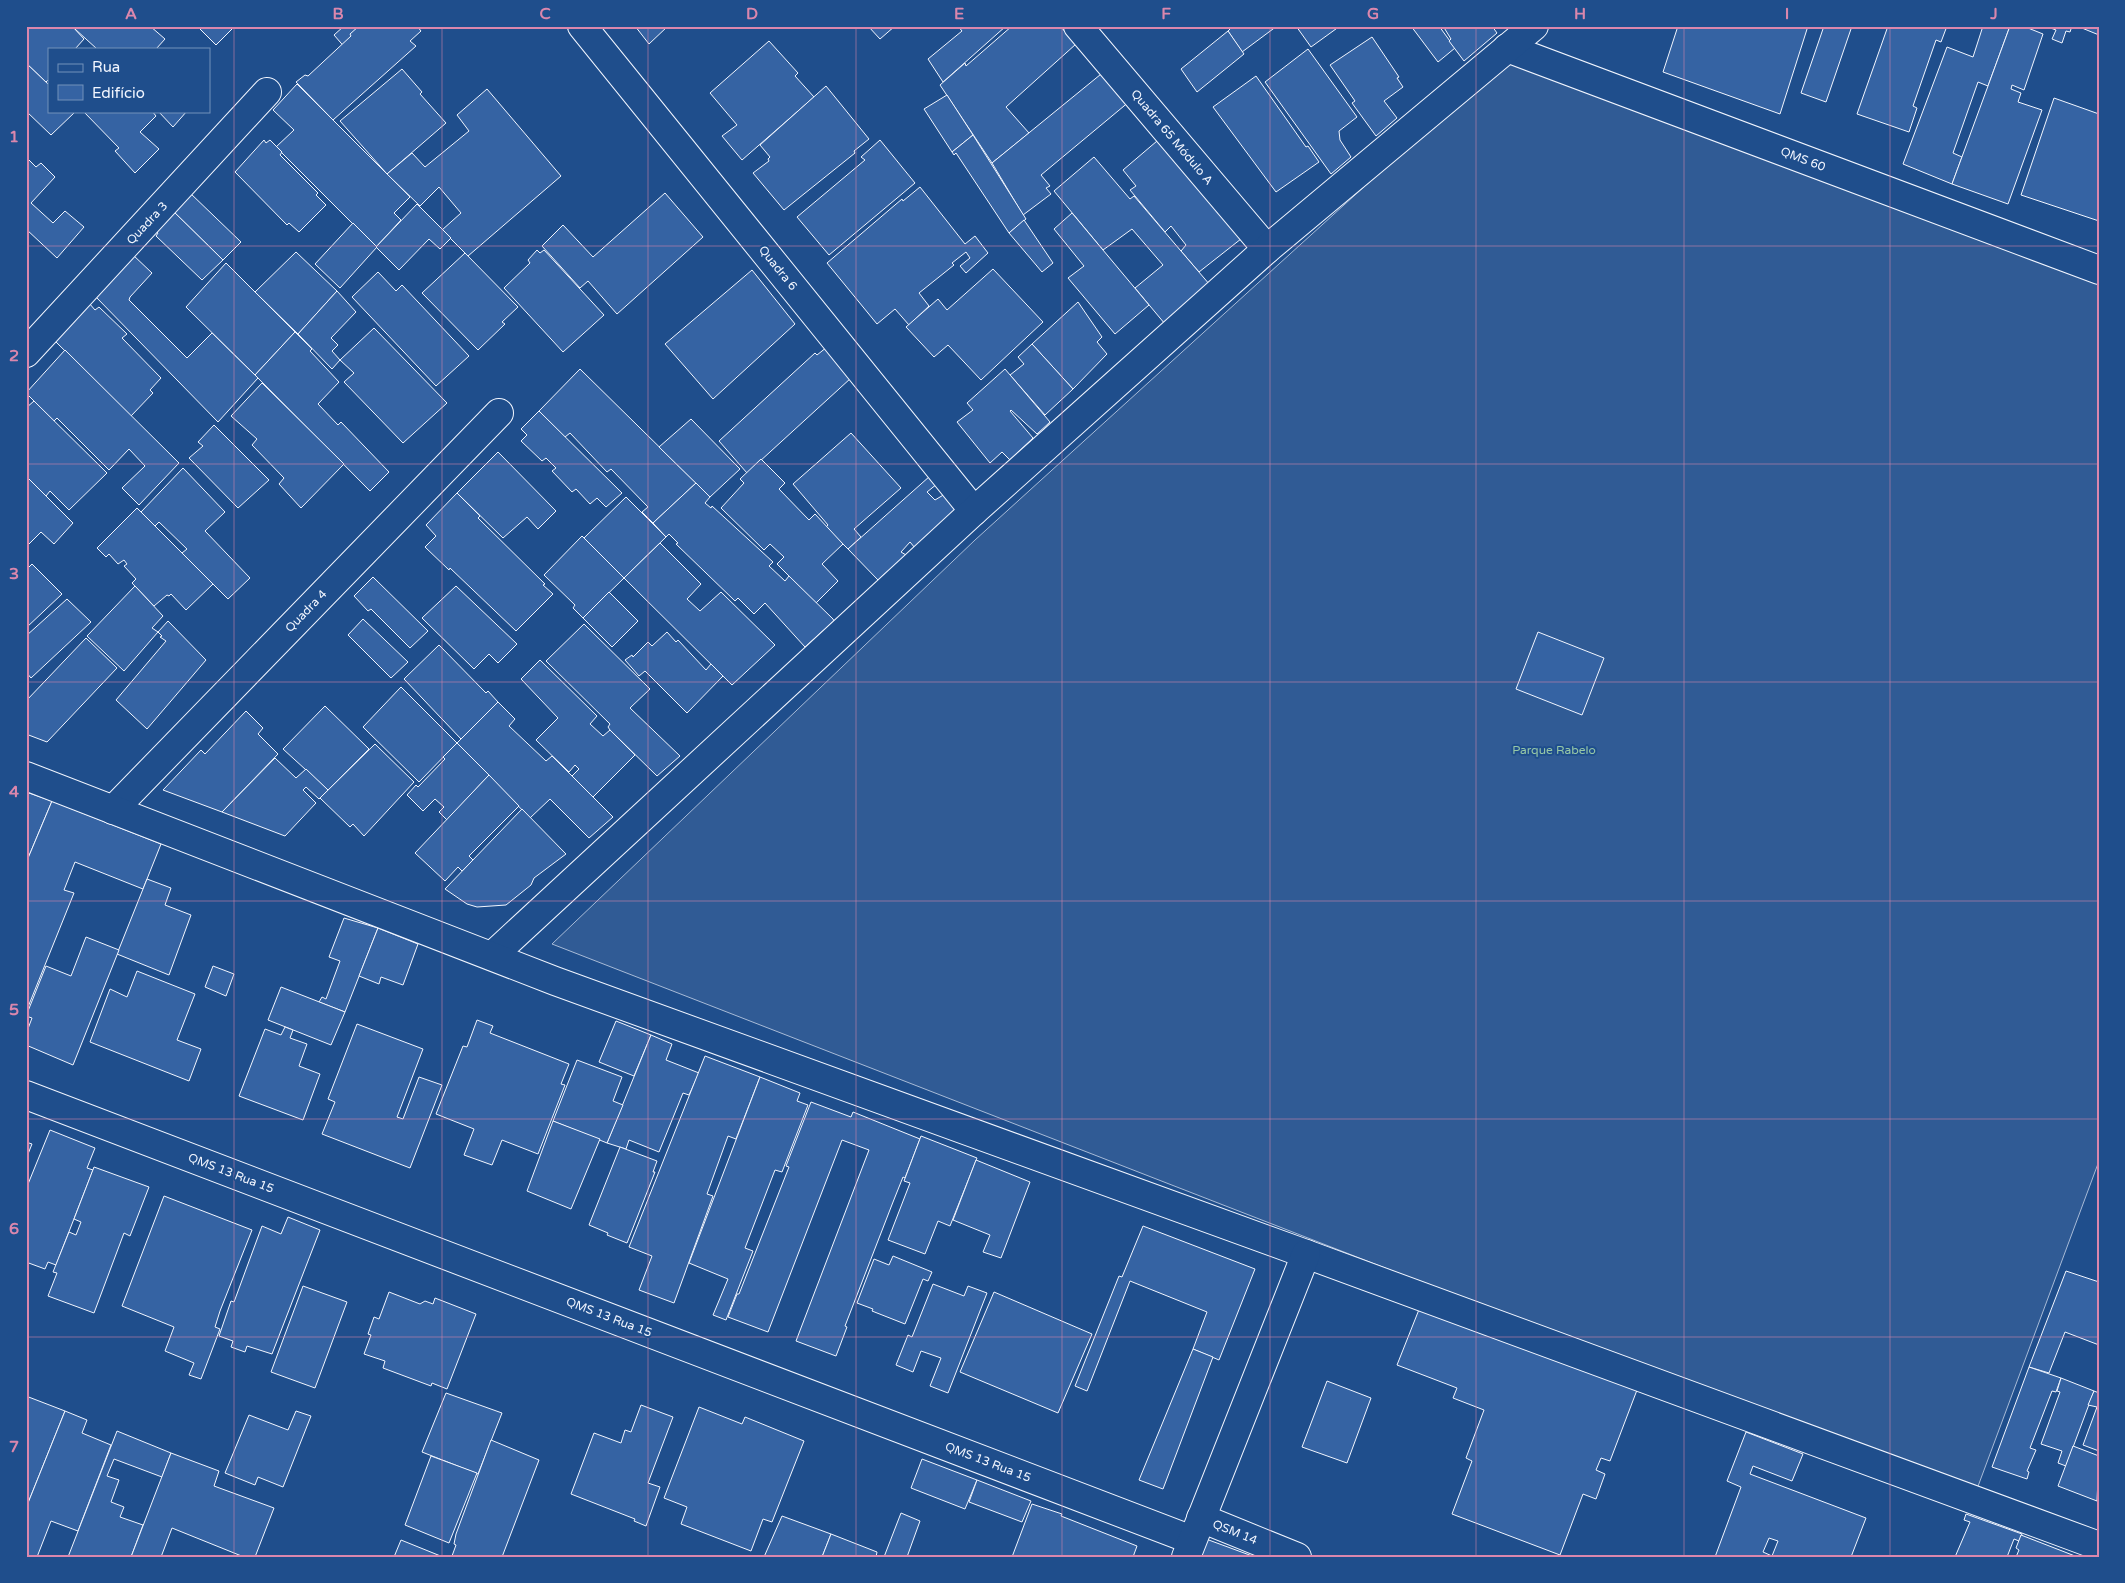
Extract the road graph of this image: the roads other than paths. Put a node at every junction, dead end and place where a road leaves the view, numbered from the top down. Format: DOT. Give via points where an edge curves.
graph roads {
  1 [pos="582,26"];
  2 [pos="1078,26"];
  3 [pos="1534,26"];
  4 [pos="1507,48"];
  5 [pos="267,92"];
  6 [pos="1267,249"];
  7 [pos="2099,270"];
  8 [pos="26,353"];
  9 [pos="499,413"];
  10 [pos="974,511"];
  11 [pos="26,776"];
  12 [pos="113,810"];
  13 [pos="492,956"];
  14 [pos="26,1095"];
  15 [pos="1306,1254"];
  16 [pos="1193,1538"];
  17 [pos="2099,1546"];
  18 [pos="1297,1557"];
  1 -- 10 [label="street, Quadra 6"];
  2 -- 6 [label="street, Quadra 65 Módulo A"];
  3 -- 4 [label="street"];
  4 -- 6 [label="street"];
  4 -- 7 [label="street, QMS 60"];
  5 -- 8 [label="street, Quadra 3"];
  6 -- 10 [label="street"];
  9 -- 12 [label="street, Quadra 4"];
  10 -- 13 [label="street"];
  11 -- 12 [label="street"];
  12 -- 13 [label="street"];
  13 -- 15 [label="street"];
  14 -- 16 [label="street, QMS 13 Rua 15"];
  15 -- 16 [label="street"];
  15 -- 17 [label="street"];
  16 -- 18 [label="street, QSM 14"];
}
